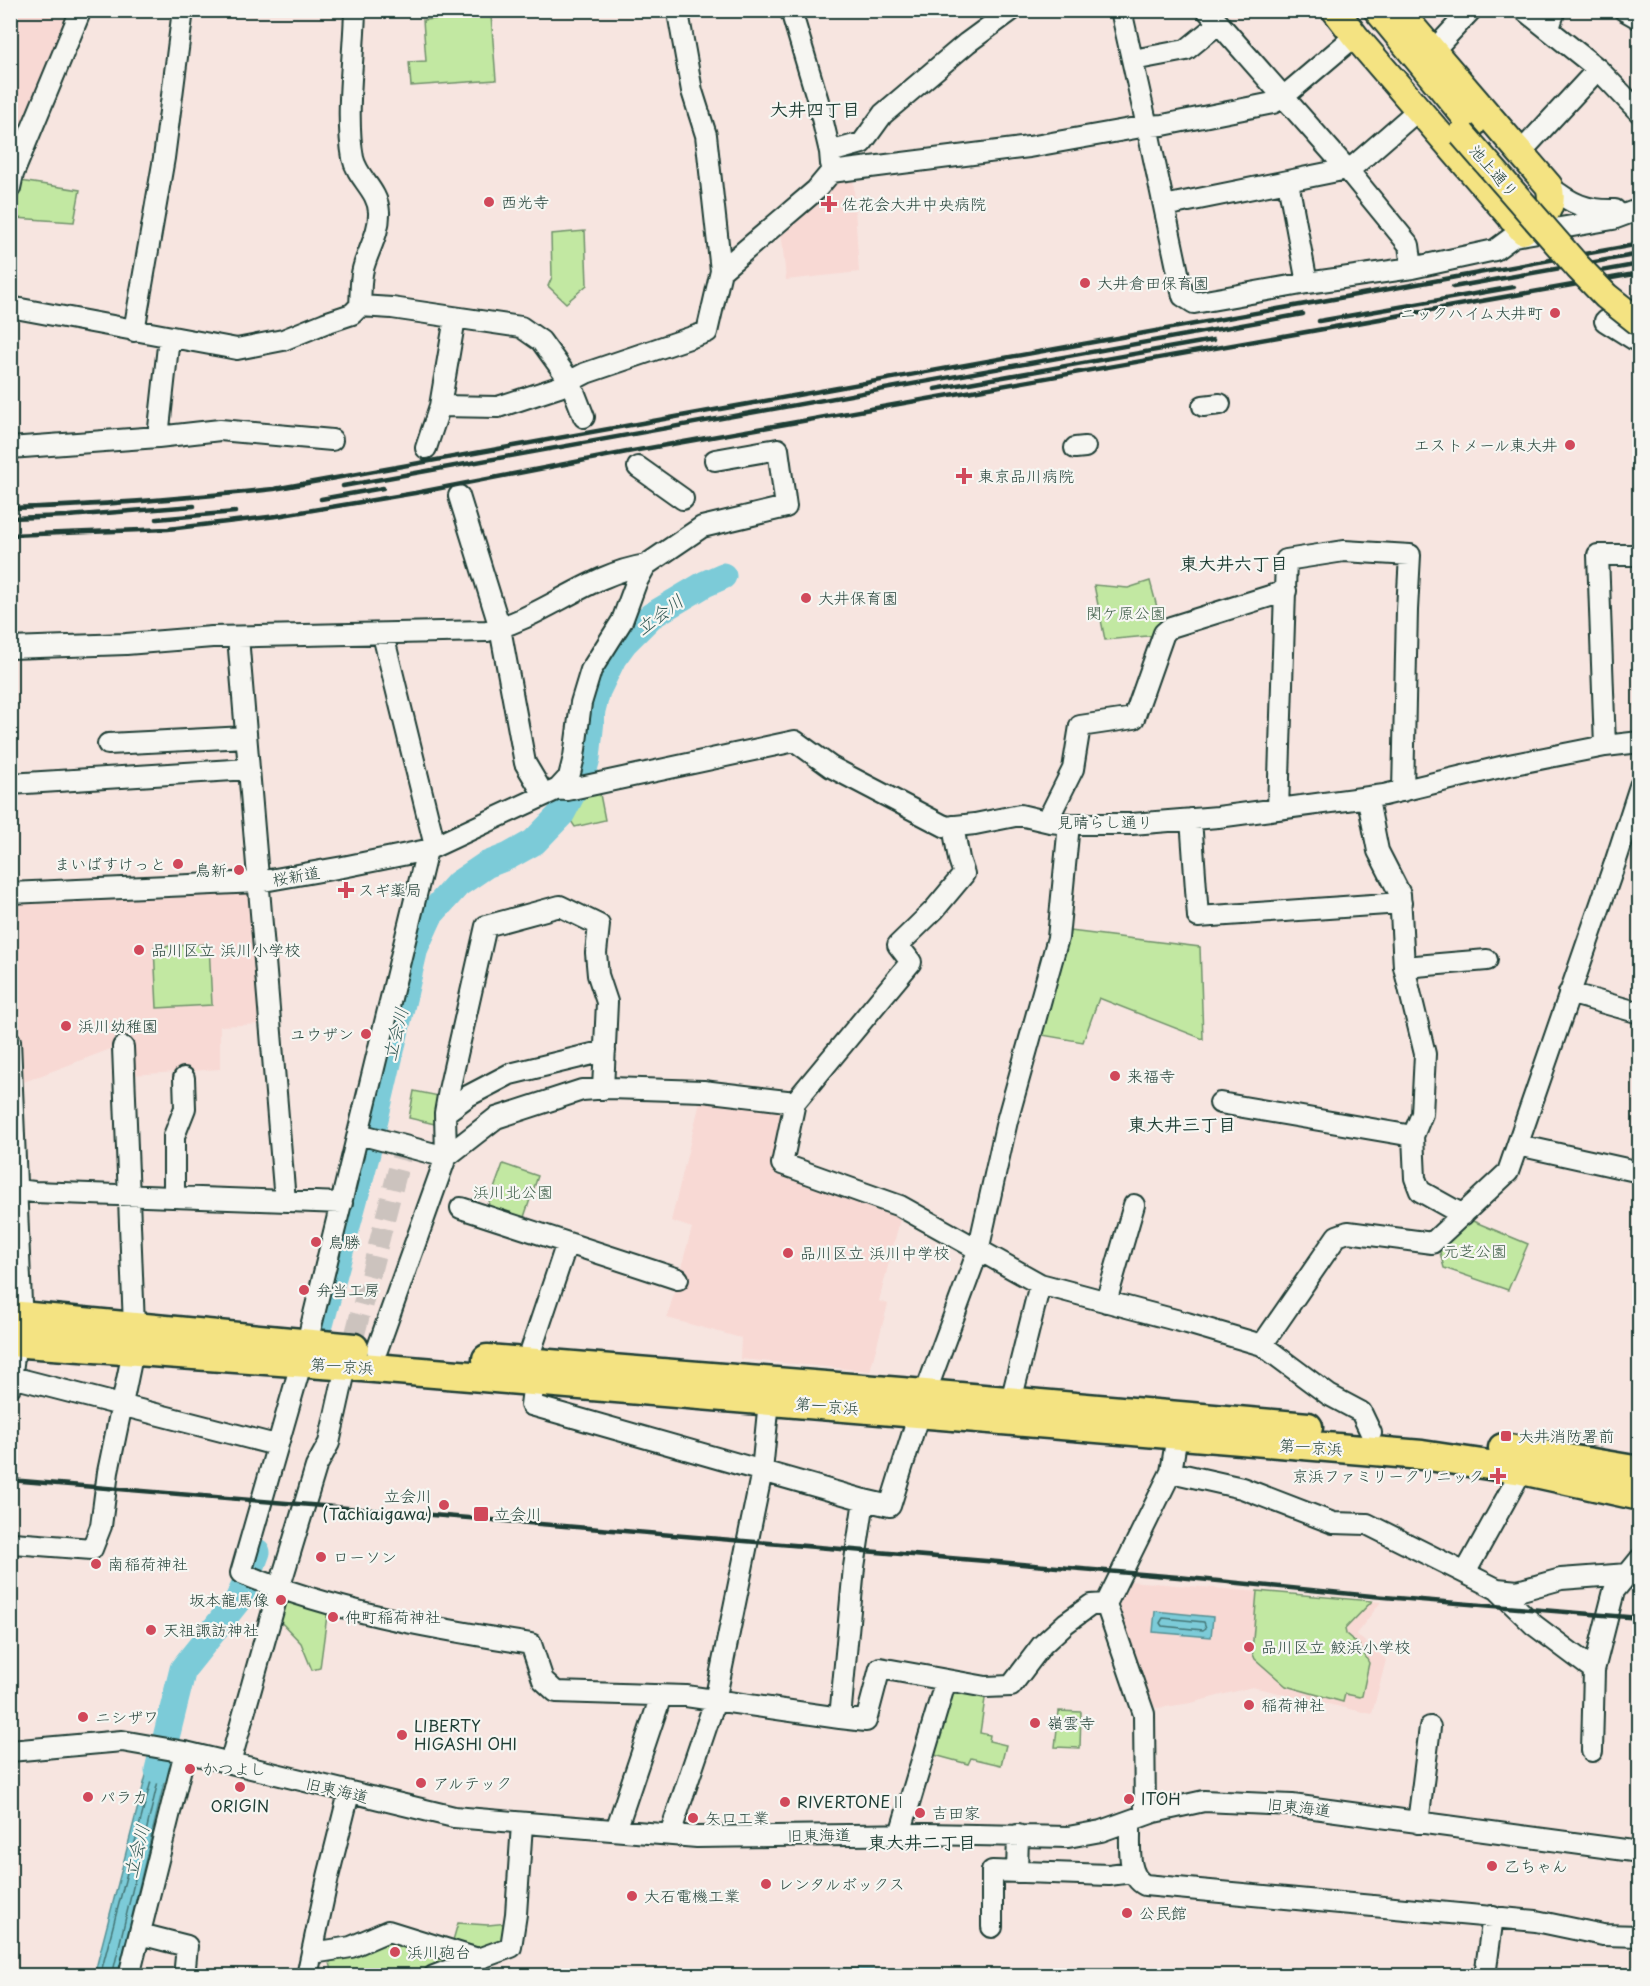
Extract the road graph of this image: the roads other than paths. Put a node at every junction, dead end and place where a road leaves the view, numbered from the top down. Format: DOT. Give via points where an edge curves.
graph roads {
  1 [pos="81,10"];
  2 [pos="183,10"];
  3 [pos="355,10"];
  4 [pos="684,10"];
  5 [pos="789,10"];
  6 [pos="1011,10"];
  7 [pos="1121,10"];
  8 [pos="1335,10"];
  9 [pos="1355,10"];
  10 [pos="1377,10"];
  11 [pos="1398,10"];
  12 [pos="1471,10"];
  13 [pos="1524,10"];
  14 [pos="1624,10"];
  15 [pos="1210,14"];
  16 [pos="1552,19"];
  17 [pos="1640,19"];
  18 [pos="1355,36"];
  19 [pos="1434,51"];
  20 [pos="1133,60"];
  21 [pos="1598,69"];
  22 [pos="1282,98"];
  23 [pos="1418,110"];
  24 [pos="1640,113"];
  25 [pos="1148,126"];
  26 [pos="1467,129"];
  27 [pos="830,152"];
  28 [pos="1520,153"];
  29 [pos="1347,169"];
  30 [pos="831,172"];
  31 [pos="1288,182"];
  32 [pos="1549,186"];
  33 [pos="10,188"];
  34 [pos="1164,206"];
  35 [pos="1640,208"];
  36 [pos="1518,226"];
  37 [pos="1413,268"];
  38 [pos="721,271"];
  39 [pos="1307,283"];
  40 [pos="360,306"];
  41 [pos="1640,306"];
  42 [pos="10,307"];
  43 [pos="1640,315"];
  44 [pos="455,318"];
  45 [pos="1640,323"];
  46 [pos="134,331"];
  47 [pos="169,338"];
  48 [pos="1640,343"];
  49 [pos="570,381"];
  50 [pos="440,406"];
  51 [pos="584,417"];
  52 [pos="158,437"];
  53 [pos="332,440"];
  54 [pos="10,448"];
  55 [pos="426,448"];
  56 [pos="715,460"];
  57 [pos="638,467"];
  58 [pos="459,496"];
  59 [pos="683,499"];
  60 [pos="1640,555"];
  61 [pos="646,565"];
  62 [pos="1286,591"];
  63 [pos="500,628"];
  64 [pos="383,634"];
  65 [pos="238,637"];
  66 [pos="10,648"];
  67 [pos="246,737"];
  68 [pos="1640,742"];
  69 [pos="108,744"];
  70 [pos="1605,746"];
  71 [pos="249,769"];
  72 [pos="10,784"];
  73 [pos="1640,786"];
  74 [pos="556,791"];
  75 [pos="1403,791"];
  76 [pos="1370,798"];
  77 [pos="1278,809"];
  78 [pos="1191,819"];
  79 [pos="1059,823"];
  80 [pos="953,826"];
  81 [pos="431,848"];
  82 [pos="258,882"];
  83 [pos="10,893"];
  84 [pos="1401,903"];
  85 [pos="1487,960"];
  86 [pos="1404,967"];
  87 [pos="1569,993"];
  88 [pos="1640,1013"];
  89 [pos="10,1041"];
  90 [pos="123,1047"];
  91 [pos="11,1051"];
  92 [pos="605,1051"];
  93 [pos="184,1078"];
  94 [pos="603,1089"];
  95 [pos="795,1102"];
  96 [pos="1220,1103"];
  97 [pos="446,1113"];
  98 [pos="1413,1136"];
  99 [pos="369,1137"];
  100 [pos="1518,1145"];
  101 [pos="446,1157"];
  102 [pos="1640,1172"];
  103 [pos="14,1189"];
  104 [pos="129,1196"];
  105 [pos="174,1197"];
  106 [pos="285,1201"];
  107 [pos="342,1203"];
  108 [pos="1134,1205"];
  109 [pos="461,1208"];
  110 [pos="1463,1215"];
  111 [pos="567,1243"];
  112 [pos="978,1251"];
  113 [pos="678,1279"];
  114 [pos="1040,1284"];
  115 [pos="1106,1302"];
  116 [pos="14,1330"];
  117 [pos="134,1338"];
  118 [pos="1262,1345"];
  119 [pos="377,1350"];
  120 [pos="318,1357"];
  121 [pos="530,1372"];
  122 [pos="11,1382"];
  123 [pos="769,1401"];
  124 [pos="1011,1401"];
  125 [pos="922,1403"];
  126 [pos="122,1406"];
  127 [pos="1179,1426"];
  128 [pos="1371,1433"];
  129 [pos="276,1445"];
  130 [pos="1522,1470"];
  131 [pos="762,1471"];
  132 [pos="1171,1472"];
  133 [pos="1640,1472"];
  134 [pos="1640,1496"];
  135 [pos="864,1500"];
  136 [pos="10,1544"];
  137 [pos="1634,1567"];
  138 [pos="1465,1573"];
  139 [pos="279,1589"];
  140 [pos="1497,1589"];
  141 [pos="1106,1604"];
  142 [pos="1594,1670"];
  143 [pos="946,1680"];
  144 [pos="661,1696"];
  145 [pos="715,1701"];
  146 [pos="840,1718"];
  147 [pos="1430,1727"];
  148 [pos="10,1751"];
  149 [pos="182,1751"];
  150 [pos="1592,1751"];
  151 [pos="230,1763"];
  152 [pos="349,1793"];
  153 [pos="1138,1818"];
  154 [pos="1418,1822"];
  155 [pos="522,1824"];
  156 [pos="616,1830"];
  157 [pos="670,1834"];
  158 [pos="900,1834"];
  159 [pos="1018,1835"];
  160 [pos="1640,1852"];
  161 [pos="1017,1872"];
  162 [pos="1132,1872"];
  163 [pos="1493,1916"];
  164 [pos="992,1927"];
  165 [pos="140,1934"];
  166 [pos="1640,1936"];
  167 [pos="313,1953"];
  168 [pos="478,1959"];
  169 [pos="185,1967"];
  170 [pos="129,1976"];
  171 [pos="307,1976"];
  172 [pos="434,1976"];
  173 [pos="1485,1976"];
  1 -- 33 [label="street"];
  2 -- 46 [label="street" via="164,158"];
  3 -- 40 [label="street" via="352,150 354,163 374,194 379,213 375,239 363,270"];
  4 -- 38 [label="street" via="679,18 692,91 706,135"];
  5 -- 27 [label="street"];
  6 -- 27 [label="street" via="883,114 862,143"];
  7 -- 20 [label="street"];
  8 -- 18 [label="main road"];
  9 -- 26 [label="main road, 池上通り"];
  10 -- 26 [label="main road, 池上通り"];
  11 -- 19 [label="main road"];
  12 -- 19 [label="street"];
  13 -- 16 [label="street"];
  14 -- 17 [label="street"];
  15 -- 20 [label="street" via="1186,50"];
  15 -- 22 [label="street"];
  16 -- 21 [label="street"];
  18 -- 22 [label="street"];
  18 -- 23 [label="main road"];
  19 -- 28 [label="main road"];
  20 -- 25 [label="street"];
  21 -- 24 [label="street"];
  21 -- 28 [label="street"];
  22 -- 25 [label="street" via="1273,103"];
  22 -- 29 [label="street"];
  23 -- 29 [label="street"];
  23 -- 36 [label="main road"];
  25 -- 30 [label="street" via="1029,147"];
  25 -- 34 [label="street"];
  26 -- 41 [label="main road, 池上通り" via="1579,249"];
  26 -- 45 [label="main road, 池上通り, bridge" via="1578,267"];
  27 -- 30 [label="street"];
  28 -- 32 [label="main road"];
  29 -- 31 [label="street"];
  29 -- 37 [label="street" via="1409,244"];
  30 -- 38 [label="street" via="816,190"];
  31 -- 34 [label="street"];
  31 -- 39 [label="street"];
  32 -- 35 [label="street" via="1561,196 1596,211"];
  32 -- 36 [label="main road" via="1548,210 1542,217"];
  34 -- 39 [label="street" via="1183,297 1194,303"];
  35 -- 36 [label="street" via="1613,219"];
  36 -- 37 [label="street" via="1495,250"];
  37 -- 39 [label="street"];
  38 -- 49 [label="street" via="707,332"];
  40 -- 44 [label="street"];
  40 -- 47 [label="street" via="352,314 283,340 237,349"];
  42 -- 46 [label="street"];
  43 -- 48 [label="street" via="1605,321"];
  44 -- 49 [label="street" via="521,327 541,341"];
  44 -- 50 [label="street"];
  46 -- 47 [label="street"];
  47 -- 52 [label="street"];
  49 -- 50 [label="street" via="498,407"];
  49 -- 51 [label="street"];
  50 -- 55 [label="street"];
  52 -- 53 [label="street" via="220,430"];
  52 -- 54 [label="street"];
  56 -- 61 [label="street" via="778,449 786,507 702,527"];
  57 -- 59 [label="street"];
  58 -- 63 [label="street"];
  60 -- 70 [label="street" via="1598,555"];
  61 -- 63 [label="street" via="595,582"];
  61 -- 74 [label="street" via="622,621 591,670 581,703 574,757 568,777"];
  62 -- 75 [label="street" via="1286,560 1344,551 1410,555"];
  62 -- 77 [label="street"];
  62 -- 79 [label="street" via="1171,627 1164,633 1134,718 1080,726 1073,769 1050,815"];
  63 -- 64 [label="street"];
  63 -- 74 [label="street" via="525,763"];
  64 -- 65 [label="street"];
  64 -- 81 [label="street"];
  65 -- 66 [label="street"];
  65 -- 67 [label="street"];
  67 -- 69 [label="street"];
  67 -- 71 [label="street"];
  68 -- 70 [label="street, 見晴らし通り"];
  70 -- 75 [label="street, 見晴らし通り"];
  71 -- 72 [label="street"];
  71 -- 82 [label="street"];
  73 -- 87 [label="street"];
  74 -- 80 [label="street, 見晴らし通り" via="795,741 831,766 946,827"];
  74 -- 81 [label="street, 桜新道"];
  75 -- 76 [label="street, 見晴らし通り"];
  76 -- 77 [label="street, 見晴らし通り"];
  76 -- 84 [label="street" via="1378,851"];
  77 -- 78 [label="street, 見晴らし通り"];
  78 -- 79 [label="street, 見晴らし通り" via="1132,824"];
  78 -- 84 [label="street" via="1198,916"];
  79 -- 80 [label="street, 見晴らし通り" via="1020,815"];
  79 -- 112 [label="street" via="1058,938 1007,1121"];
  80 -- 95 [label="street" via="964,874 898,945 912,962"];
  81 -- 82 [label="street, 桜新道"];
  81 -- 99 [label="street"];
  82 -- 83 [label="street, 桜新道"];
  82 -- 106 [label="street"];
  84 -- 86 [label="street"];
  85 -- 86 [label="street"];
  86 -- 98 [label="street" via="1425,1054 1422,1114"];
  87 -- 88 [label="street"];
  87 -- 100 [label="street"];
  89 -- 91 [label="street"];
  90 -- 104 [label="street"];
  91 -- 103 [label="street"];
  92 -- 94 [label="street"];
  92 -- 97 [label="street" via="510,1074 468,1096"];
  92 -- 97 [label="street" via="607,1002 598,975 599,925 560,906 486,926"];
  93 -- 105 [label="street" via="184,1108 174,1136"];
  94 -- 95 [label="street" via="703,1091"];
  94 -- 101 [label="street" via="582,1090 496,1118"];
  95 -- 112 [label="street" via="782,1164 900,1206"];
  96 -- 98 [label="street"];
  97 -- 101 [label="street"];
  98 -- 110 [label="street" via="1415,1178 1420,1191"];
  99 -- 101 [label="street"];
  99 -- 107 [label="street"];
  100 -- 102 [label="street"];
  100 -- 110 [label="street" via="1508,1172"];
  101 -- 119 [label="street"];
  103 -- 104 [label="street"];
  103 -- 116 [label="street" via="21,1303"];
  104 -- 105 [label="street"];
  104 -- 117 [label="street"];
  105 -- 106 [label="street"];
  106 -- 107 [label="street"];
  107 -- 120 [label="street"];
  108 -- 115 [label="street"];
  109 -- 111 [label="street"];
  110 -- 118 [label="street" via="1432,1243 1348,1232 1337,1236"];
  111 -- 113 [label="street"];
  111 -- 121 [label="street"];
  112 -- 114 [label="street"];
  112 -- 125 [label="street"];
  114 -- 115 [label="street"];
  114 -- 124 [label="street"];
  115 -- 118 [label="street"];
  116 -- 117 [label="highway, 第一京浜"];
  116 -- 122 [label="street"];
  117 -- 120 [label="highway, 第一京浜"];
  117 -- 126 [label="street"];
  118 -- 128 [label="street" via="1329,1395 1361,1412"];
  119 -- 120 [label="highway, 第一京浜"];
  119 -- 121 [label="highway, 第一京浜"];
  120 -- 121 [label="highway, 第一京浜"];
  120 -- 129 [label="street"];
  120 -- 139 [label="street" via="329,1443 316,1467"];
  121 -- 123 [label="highway, 第一京浜"];
  121 -- 125 [label="highway, 第一京浜"];
  121 -- 131 [label="street" via="531,1406"];
  122 -- 126 [label="street"];
  123 -- 125 [label="highway, 第一京浜"];
  123 -- 131 [label="street"];
  124 -- 125 [label="highway, 第一京浜"];
  124 -- 127 [label="highway, 第一京浜"];
  125 -- 127 [label="highway, 第一京浜"];
  125 -- 135 [label="street" via="890,1506"];
  126 -- 129 [label="street"];
  126 -- 136 [label="street" via="101,1526 92,1549"];
  127 -- 128 [label="highway, 第一京浜"];
  127 -- 130 [label="highway, 第一京浜"];
  127 -- 132 [label="street"];
  128 -- 133 [label="highway, 第一京浜" via="1522,1450"];
  129 -- 139 [label="street" via="241,1573"];
  130 -- 134 [label="highway, 第一京浜"];
  130 -- 138 [label="street"];
  131 -- 135 [label="street"];
  131 -- 145 [label="street"];
  132 -- 138 [label="street" via="1242,1488 1333,1523 1367,1524"];
  132 -- 141 [label="street"];
  135 -- 146 [label="street"];
  137 -- 140 [label="street" via="1561,1579 1518,1591"];
  137 -- 142 [label="street" via="1614,1591"];
  138 -- 140 [label="street"];
  139 -- 144 [label="street" via="322,1603 436,1628 531,1644 543,1680 556,1692"];
  139 -- 151 [label="street"];
  140 -- 142 [label="street" via="1534,1625"];
  141 -- 143 [label="street" via="1092,1605 1066,1623 1042,1645 1011,1686 986,1687"];
  141 -- 153 [label="street" via="1144,1714"];
  142 -- 150 [label="street"];
  143 -- 146 [label="street" via="880,1668 866,1721"];
  143 -- 158 [label="street"];
  144 -- 145 [label="street"];
  144 -- 156 [label="street"];
  145 -- 146 [label="street"];
  145 -- 157 [label="street"];
  147 -- 154 [label="street"];
  148 -- 149 [label="street, 旧東海道" via="122,1741"];
  149 -- 151 [label="street, 旧東海道"];
  149 -- 165 [label="street"];
  151 -- 152 [label="street, 旧東海道"];
  152 -- 155 [label="street, 旧東海道" via="454,1817"];
  152 -- 167 [label="street"];
  153 -- 154 [label="street, 旧東海道" via="1204,1801 1292,1805"];
  153 -- 159 [label="street, 旧東海道" via="1068,1837"];
  153 -- 162 [label="street"];
  154 -- 160 [label="street, 旧東海道"];
  155 -- 156 [label="street, 旧東海道"];
  155 -- 168 [label="street" via="511,1947"];
  156 -- 157 [label="street, 旧東海道"];
  157 -- 158 [label="street, 旧東海道"];
  158 -- 159 [label="street, 旧東海道"];
  159 -- 161 [label="street"];
  161 -- 162 [label="street"];
  161 -- 164 [label="street" via="992,1871"];
  162 -- 163 [label="street" via="1145,1885"];
  163 -- 166 [label="street" via="1603,1935"];
  163 -- 173 [label="street"];
  165 -- 169 [label="street" via="187,1946"];
  165 -- 170 [label="street"];
  167 -- 168 [label="street" via="351,1947 388,1931"];
  167 -- 171 [label="street"];
  168 -- 172 [label="street"];
}
